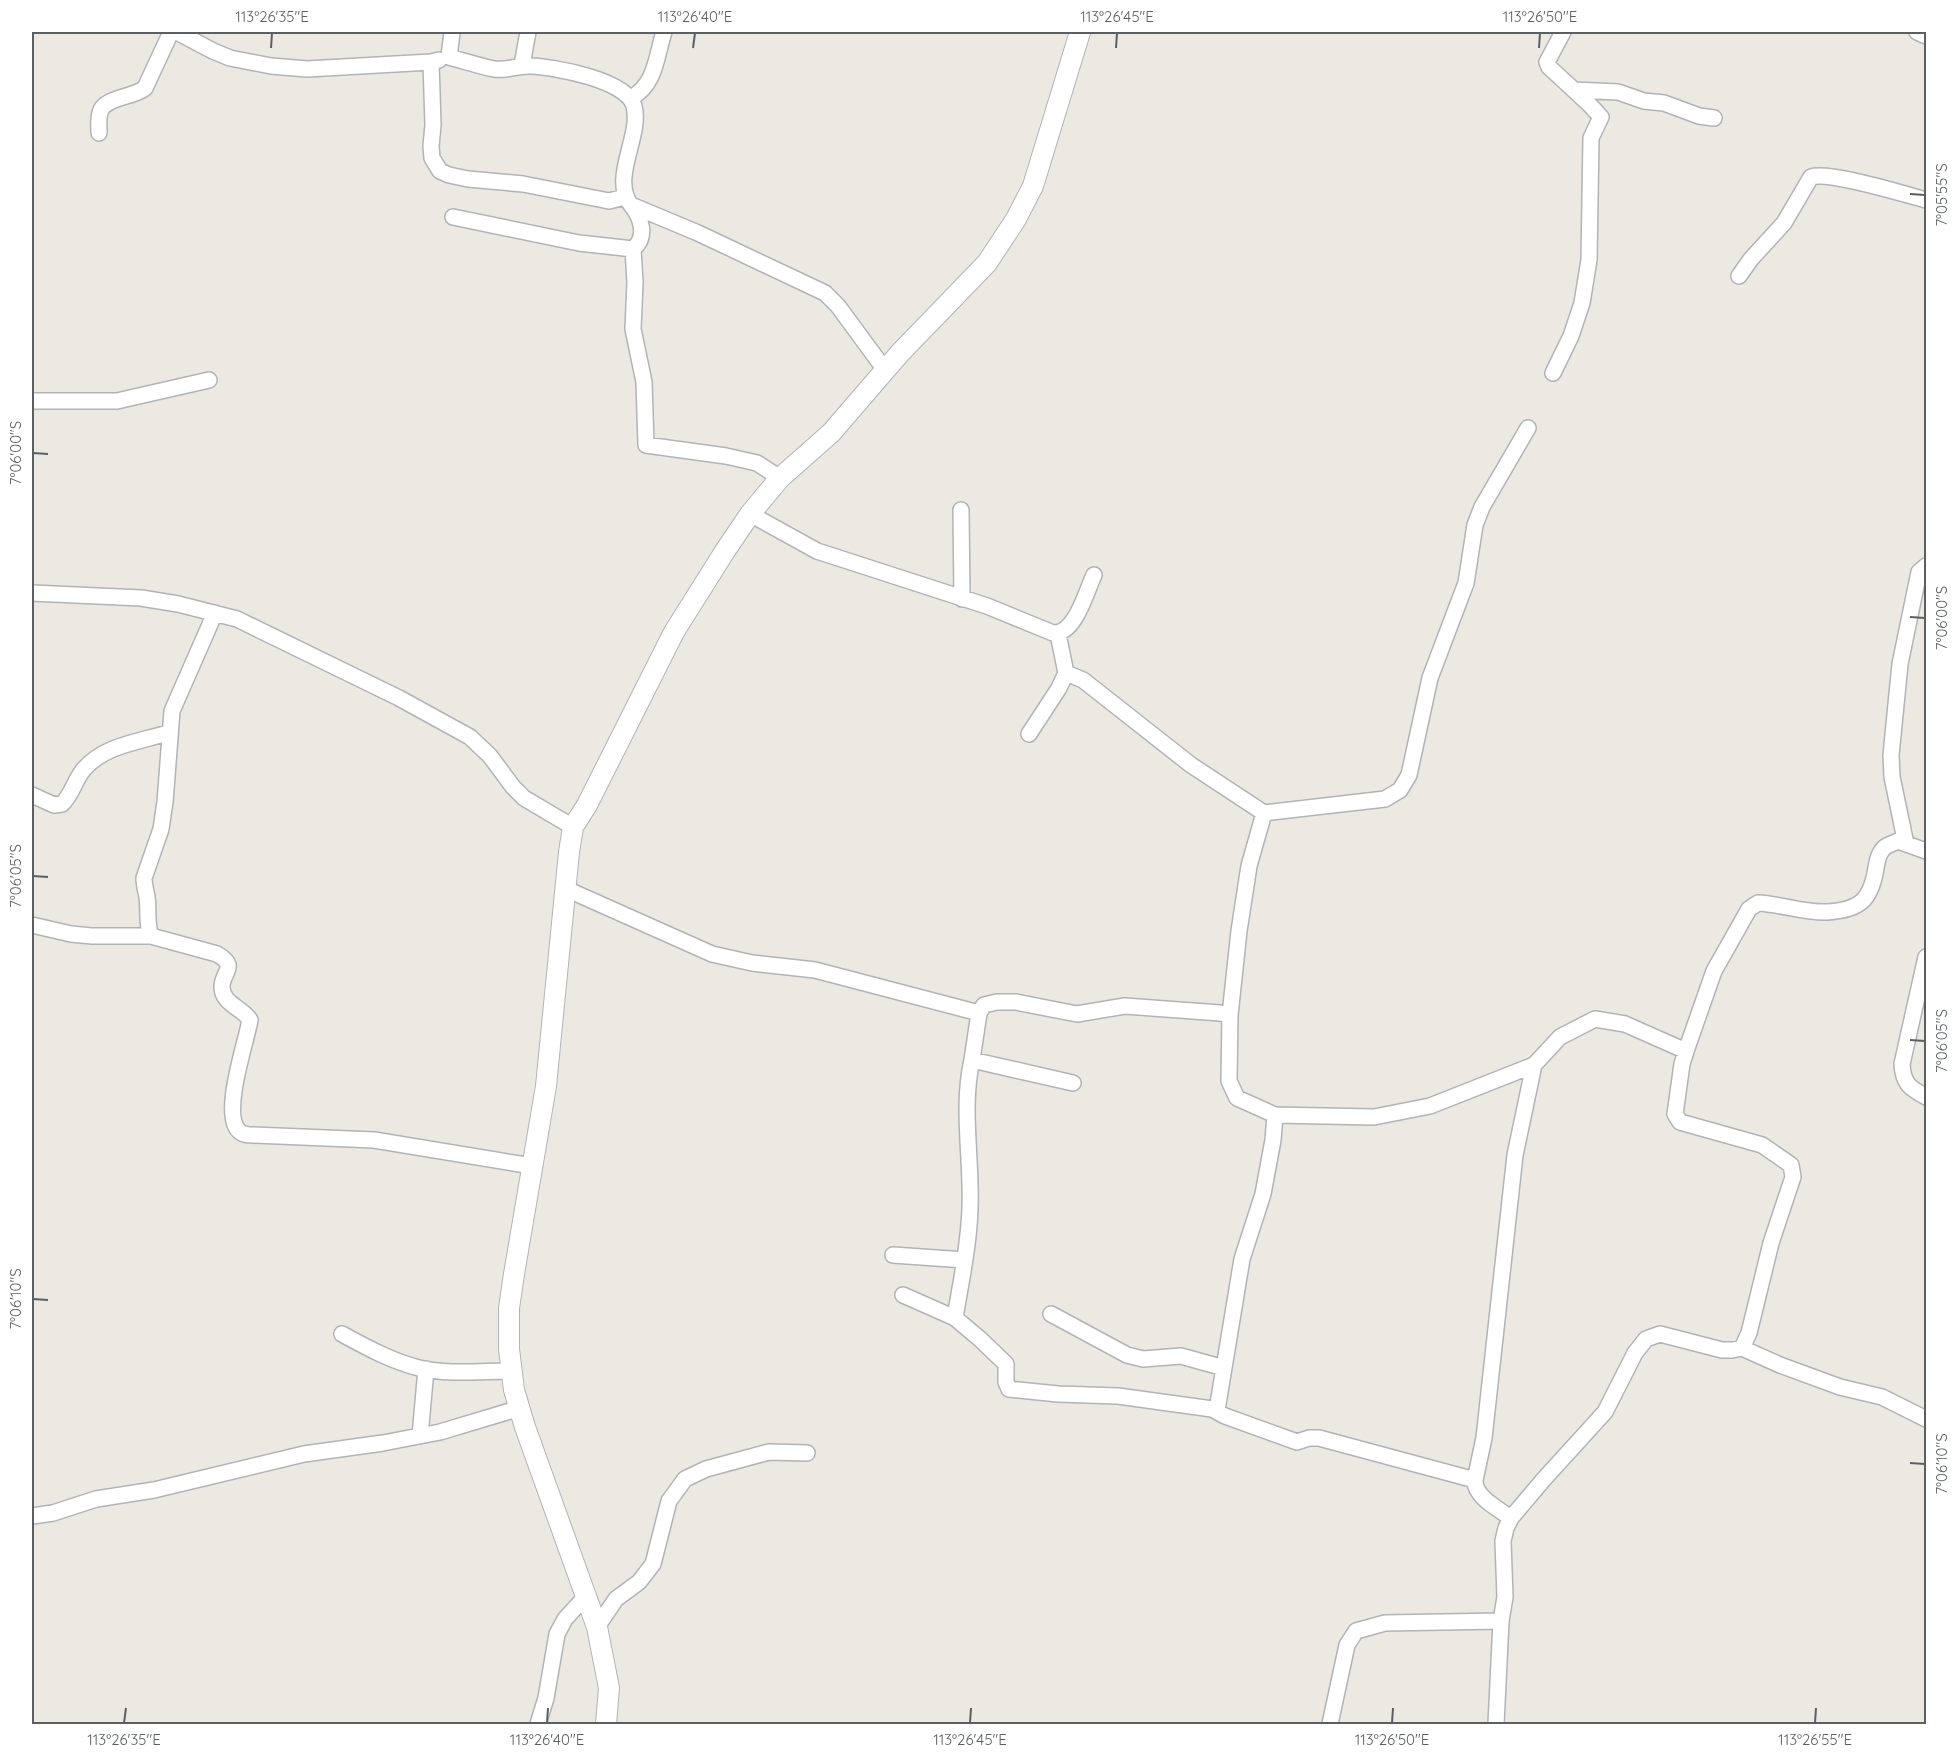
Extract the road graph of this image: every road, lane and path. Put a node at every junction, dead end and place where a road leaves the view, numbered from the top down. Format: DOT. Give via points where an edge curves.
graph roads {
  1 [pos="171,32"];
  2 [pos="177,32"];
  3 [pos="452,32"];
  4 [pos="528,32"];
  5 [pos="664,32"];
  6 [pos="1080,32"];
  7 [pos="1563,32"];
  8 [pos="1917,32"];
  9 [pos="1926,36"];
  10 [pos="449,57"];
  11 [pos="431,62"];
  12 [pos="522,65"];
  13 [pos="1574,90"];
  14 [pos="631,98"];
  15 [pos="1714,118"];
  16 [pos="99,133"];
  17 [pos="1926,200"];
  18 [pos="628,201"];
  19 [pos="453,217"];
  20 [pos="633,249"];
  21 [pos="1739,276"];
  22 [pos="885,370"];
  23 [pos="1553,373"];
  24 [pos="209,380"];
  25 [pos="32,401"];
  26 [pos="1528,428"];
  27 [pos="780,478"];
  28 [pos="961,510"];
  29 [pos="750,514"];
  30 [pos="1926,566"];
  31 [pos="1094,575"];
  32 [pos="32,593"];
  33 [pos="962,599"];
  34 [pos="214,613"];
  35 [pos="1058,634"];
  36 [pos="1066,673"];
  37 [pos="170,732"];
  38 [pos="1029,734"];
  39 [pos="32,795"];
  40 [pos="1264,813"];
  41 [pos="573,826"];
  42 [pos="1906,844"];
  43 [pos="1926,851"];
  44 [pos="564,888"];
  45 [pos="32,925"];
  46 [pos="151,936"];
  47 [pos="1926,957"];
  48 [pos="979,1013"];
  49 [pos="1230,1015"];
  50 [pos="1686,1051"];
  51 [pos="972,1060"];
  52 [pos="1534,1065"];
  53 [pos="1072,1083"];
  54 [pos="1926,1097"];
  55 [pos="1275,1115"];
  56 [pos="532,1166"];
  57 [pos="893,1255"];
  58 [pos="965,1260"];
  59 [pos="903,1295"];
  60 [pos="1051,1314"];
  61 [pos="955,1317"];
  62 [pos="342,1334"];
  63 [pos="1742,1348"];
  64 [pos="1224,1368"];
  65 [pos="426,1369"];
  66 [pos="512,1371"];
  67 [pos="519,1408"];
  68 [pos="1217,1410"];
  69 [pos="1926,1419"];
  70 [pos="420,1436"];
  71 [pos="807,1453"];
  72 [pos="1475,1480"];
  73 [pos="32,1516"];
  74 [pos="1511,1518"];
  75 [pos="586,1595"];
  76 [pos="1502,1621"];
  77 [pos="597,1627"];
  78 [pos="538,1725"];
  79 [pos="606,1725"];
  80 [pos="1330,1725"];
  81 [pos="1496,1725"];
  1 -- 16 [label="street" via="146,87 103,106"];
  2 -- 11 [label="street" via="230,58 272,66 307,69"];
  3 -- 10 [label="street"];
  4 -- 12 [label="street"];
  5 -- 14 [label="street" via="650,81"];
  6 -- 22 [label="street" via="1033,186 1016,219 987,263"];
  7 -- 13 [label="street" via="1547,62"];
  8 -- 9 [label="street"];
  10 -- 11 [label="street"];
  10 -- 12 [label="street" via="495,69"];
  11 -- 18 [label="street" via="431,152 440,171"];
  12 -- 14 [label="street" via="610,84"];
  13 -- 15 [label="street" via="1618,92"];
  13 -- 23 [label="street" via="1601,117 1591,138 1588,260 1582,303"];
  14 -- 18 [label="street" via="636,117 624,188"];
  17 -- 21 [label="street" via="1819,174 1811,177 1785,223"];
  18 -- 20 [label="street" via="642,224 640,241"];
  18 -- 22 [label="street" via="825,293"];
  19 -- 20 [label="street" via="579,243"];
  20 -- 27 [label="street" via="633,328 644,382 646,445 756,463"];
  22 -- 27 [label="street" via="831,433"];
  24 -- 25 [label="street" via="117,401"];
  26 -- 40 [label="street" via="1475,525 1466,583 1430,678 1409,775 1400,790 1385,799"];
  27 -- 29 [label="street"];
  28 -- 33 [label="street"];
  29 -- 33 [label="street" via="817,550"];
  29 -- 41 [label="street" via="674,632"];
  30 -- 42 [label="street" via="1919,572 1900,664 1891,755"];
  31 -- 35 [label="street" via="1073,622"];
  32 -- 34 [label="street" via="141,598"];
  33 -- 35 [label="street"];
  34 -- 37 [label="street" via="178,694"];
  34 -- 41 [label="street" via="237,619 470,737 524,798"];
  35 -- 36 [label="street"];
  36 -- 38 [label="street"];
  36 -- 40 [label="street" via="1083,680 1191,765"];
  37 -- 39 [label="street" via="127,743 86,766 62,804 54,805"];
  37 -- 46 [label="street" via="165,801 144,878"];
  40 -- 49 [label="street" via="1249,866"];
  41 -- 44 [label="street"];
  42 -- 43 [label="street"];
  42 -- 50 [label="street" via="1898,841 1885,847 1877,857 1868,897 1849,909 1807,911 1758,903 1749,909 1713,971"];
  44 -- 48 [label="street" via="712,954 752,963 815,969"];
  44 -- 56 [label="street" via="546,1086"];
  45 -- 46 [label="street" via="92,936"];
  46 -- 56 [label="street" via="217,954 228,962 224,995 250,1020 234,1089 235,1124 244,1134 374,1140"];
  47 -- 54 [label="street" via="1902,1075 1909,1087"];
  48 -- 49 [label="street" via="984,1005 1016,1002 1077,1014 1125,1006"];
  48 -- 51 [label="street"];
  49 -- 55 [label="street" via="1229,1081 1237,1098"];
  50 -- 52 [label="street" via="1625,1024 1595,1019 1560,1037"];
  50 -- 63 [label="street" via="1675,1114 1680,1122 1762,1145 1791,1165 1793,1177"];
  51 -- 53 [label="street"];
  51 -- 58 [label="street" via="968,1091 970,1207"];
  52 -- 55 [label="street" via="1430,1106 1374,1117"];
  52 -- 72 [label="street" via="1515,1155 1484,1438"];
  55 -- 64 [label="street" via="1263,1194 1242,1259"];
  56 -- 66 [label="street" via="509,1308"];
  57 -- 58 [label="street"];
  58 -- 61 [label="street"];
  59 -- 61 [label="street"];
  60 -- 64 [label="street" via="1127,1355 1143,1359 1181,1356"];
  61 -- 68 [label="street" via="1006,1364 1009,1389 1118,1396"];
  62 -- 65 [label="street" via="383,1355"];
  63 -- 69 [label="street" via="1840,1387 1882,1397"];
  63 -- 74 [label="street" via="1722,1350 1660,1334 1646,1339 1605,1412"];
  64 -- 68 [label="street"];
  65 -- 66 [label="street"];
  65 -- 70 [label="street"];
  66 -- 67 [label="street"];
  67 -- 70 [label="street"];
  67 -- 75 [label="street"];
  68 -- 72 [label="street" via="1297,1442 1319,1438"];
  70 -- 73 [label="street" via="304,1454"];
  71 -- 77 [label="street" via="769,1452 706,1469 685,1479 669,1502 653,1564 639,1582 616,1599"];
  72 -- 74 [label="street" via="1479,1493"];
  74 -- 76 [label="street" via="1503,1541"];
  75 -- 77 [label="street"];
  75 -- 78 [label="street" via="557,1634"];
  76 -- 80 [label="street" via="1385,1623 1356,1631 1347,1645"];
  76 -- 81 [label="street"];
  77 -- 79 [label="street" via="609,1688"];
}
